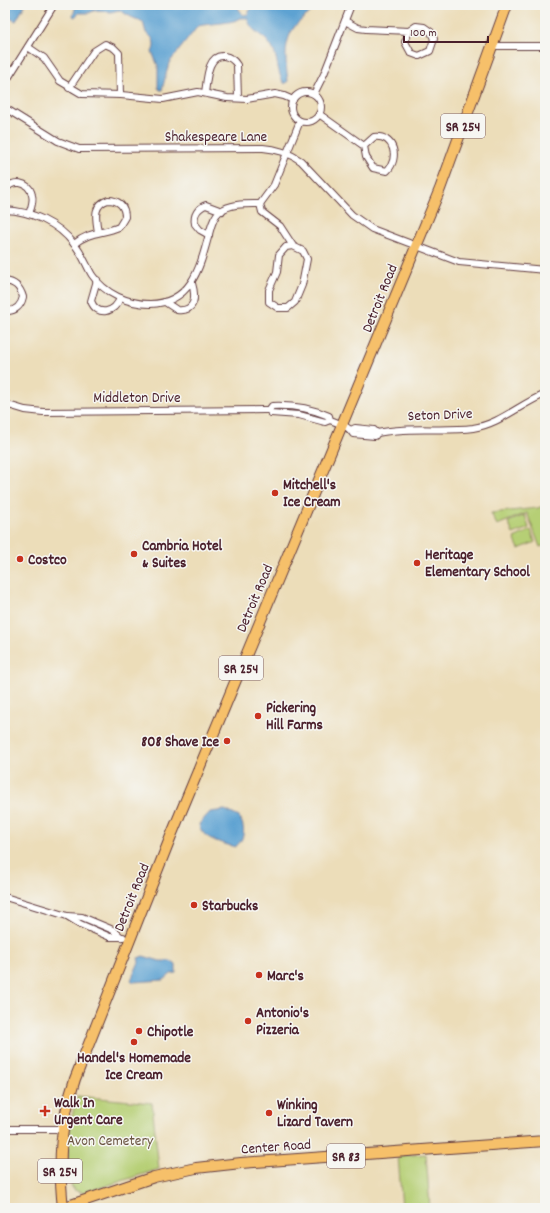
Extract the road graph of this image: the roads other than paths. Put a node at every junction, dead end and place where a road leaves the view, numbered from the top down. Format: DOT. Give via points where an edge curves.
graph roads {
  1 [pos="54,5"];
  2 [pos="351,5"];
  3 [pos="507,5"];
  4 [pos="344,21"];
  5 [pos="409,31"];
  6 [pos="492,46"];
  7 [pos="545,46"];
  8 [pos="28,47"];
  9 [pos="5,83"];
  10 [pos="69,88"];
  11 [pos="205,93"];
  12 [pos="314,94"];
  13 [pos="120,95"];
  14 [pos="238,98"];
  15 [pos="293,100"];
  16 [pos="5,108"];
  17 [pos="319,114"];
  18 [pos="300,121"];
  19 [pos="364,146"];
  20 [pos="287,153"];
  21 [pos="5,190"];
  22 [pos="260,204"];
  23 [pos="5,210"];
  24 [pos="222,210"];
  25 [pos="29,214"];
  26 [pos="98,232"];
  27 [pos="209,235"];
  28 [pos="74,244"];
  29 [pos="293,246"];
  30 [pos="416,246"];
  31 [pos="545,270"];
  32 [pos="96,280"];
  33 [pos="5,282"];
  34 [pos="192,283"];
  35 [pos="120,298"];
  36 [pos="165,302"];
  37 [pos="5,311"];
  38 [pos="545,394"];
  39 [pos="5,404"];
  40 [pos="342,425"];
  41 [pos="5,897"];
  42 [pos="125,938"];
  43 [pos="5,1128"];
  44 [pos="62,1129"];
  45 [pos="545,1141"];
  46 [pos="63,1208"];
  1 -- 8 [label="street"];
  2 -- 4 [label="street"];
  3 -- 6 [label="main road, Detroit Road / SR 254"];
  4 -- 5 [label="street" via="358,28"];
  4 -- 12 [label="street"];
  5 -- 5 [label="street" via="405,42 411,53 423,55 430,51 434,44 431,32 420,26"];
  6 -- 7 [label="street"];
  6 -- 30 [label="main road, Detroit Road / SR 254" via="440,189"];
  8 -- 9 [label="street"];
  8 -- 10 [label="street" via="41,55 57,79"];
  10 -- 13 [label="street" via="88,95"];
  10 -- 13 [label="street" via="94,51 105,44 119,53"];
  11 -- 13 [label="street" via="191,93 170,99"];
  11 -- 14 [label="street"];
  11 -- 14 [label="street" via="211,62 218,57 226,57 237,65"];
  12 -- 15 [label="street" via="304,92"];
  12 -- 17 [label="street" via="321,104"];
  14 -- 15 [label="street" via="275,94"];
  15 -- 18 [label="street" via="292,110"];
  16 -- 20 [label="street, Shakespeare Lane" via="58,141 80,149 263,148"];
  17 -- 18 [label="street" via="309,122"];
  17 -- 19 [label="street"];
  18 -- 20 [label="street"];
  19 -- 19 [label="street" via="366,157 373,168 387,171 394,154 391,142 374,137"];
  20 -- 22 [label="street" via="274,185"];
  20 -- 30 [label="street, Shakespeare Lane" via="306,166 360,222"];
  21 -- 25 [label="street" via="16,183 28,187 33,199"];
  22 -- 24 [label="street" via="234,205"];
  22 -- 29 [label="street" via="260,210 280,226"];
  23 -- 25 [label="street"];
  24 -- 27 [label="street" via="216,216"];
  24 -- 27 [label="street" via="206,204 196,213 195,224"];
  25 -- 28 [label="street" via="47,221"];
  26 -- 26 [label="street" via="115,229 122,224 125,212 119,202 108,200 98,207"];
  26 -- 28 [label="street"];
  27 -- 34 [label="street" via="200,267"];
  28 -- 32 [label="street"];
  29 -- 29 [label="street" via="303,251 307,259 302,285 292,306 283,309 270,302 268,290 281,252 286,247"];
  30 -- 31 [label="street, Shakespeare Lane" via="460,262"];
  30 -- 40 [label="main road, Detroit Road / SR 254"];
  32 -- 35 [label="street" via="104,289"];
  32 -- 35 [label="street" via="91,301 98,310 112,310"];
  33 -- 37 [label="street" via="15,284 22,296 18,307 10,312"];
  34 -- 36 [label="street" via="180,295"];
  34 -- 36 [label="street" via="195,297 188,308 177,310"];
  35 -- 36 [label="street" via="141,303"];
  38 -- 40 [label="street, Seton Drive" via="504,418 473,428 399,429 366,436 353,434"];
  39 -- 40 [label="street, Middleton Drive" via="43,412 269,410 271,413 300,415 325,422 330,420"];
  40 -- 42 [label="main road, Detroit Road / SR 254"];
  41 -- 42 [label="street" via="67,916 82,917"];
  42 -- 44 [label="main road, Detroit Road / SR 254" via="75,1079"];
  43 -- 44 [label="street"];
  44 -- 46 [label="main road, Detroit Road / SR 254" via="60,1173"];
  45 -- 46 [label="main road, Center Road / SR 83" via="196,1168 154,1177"];
}
